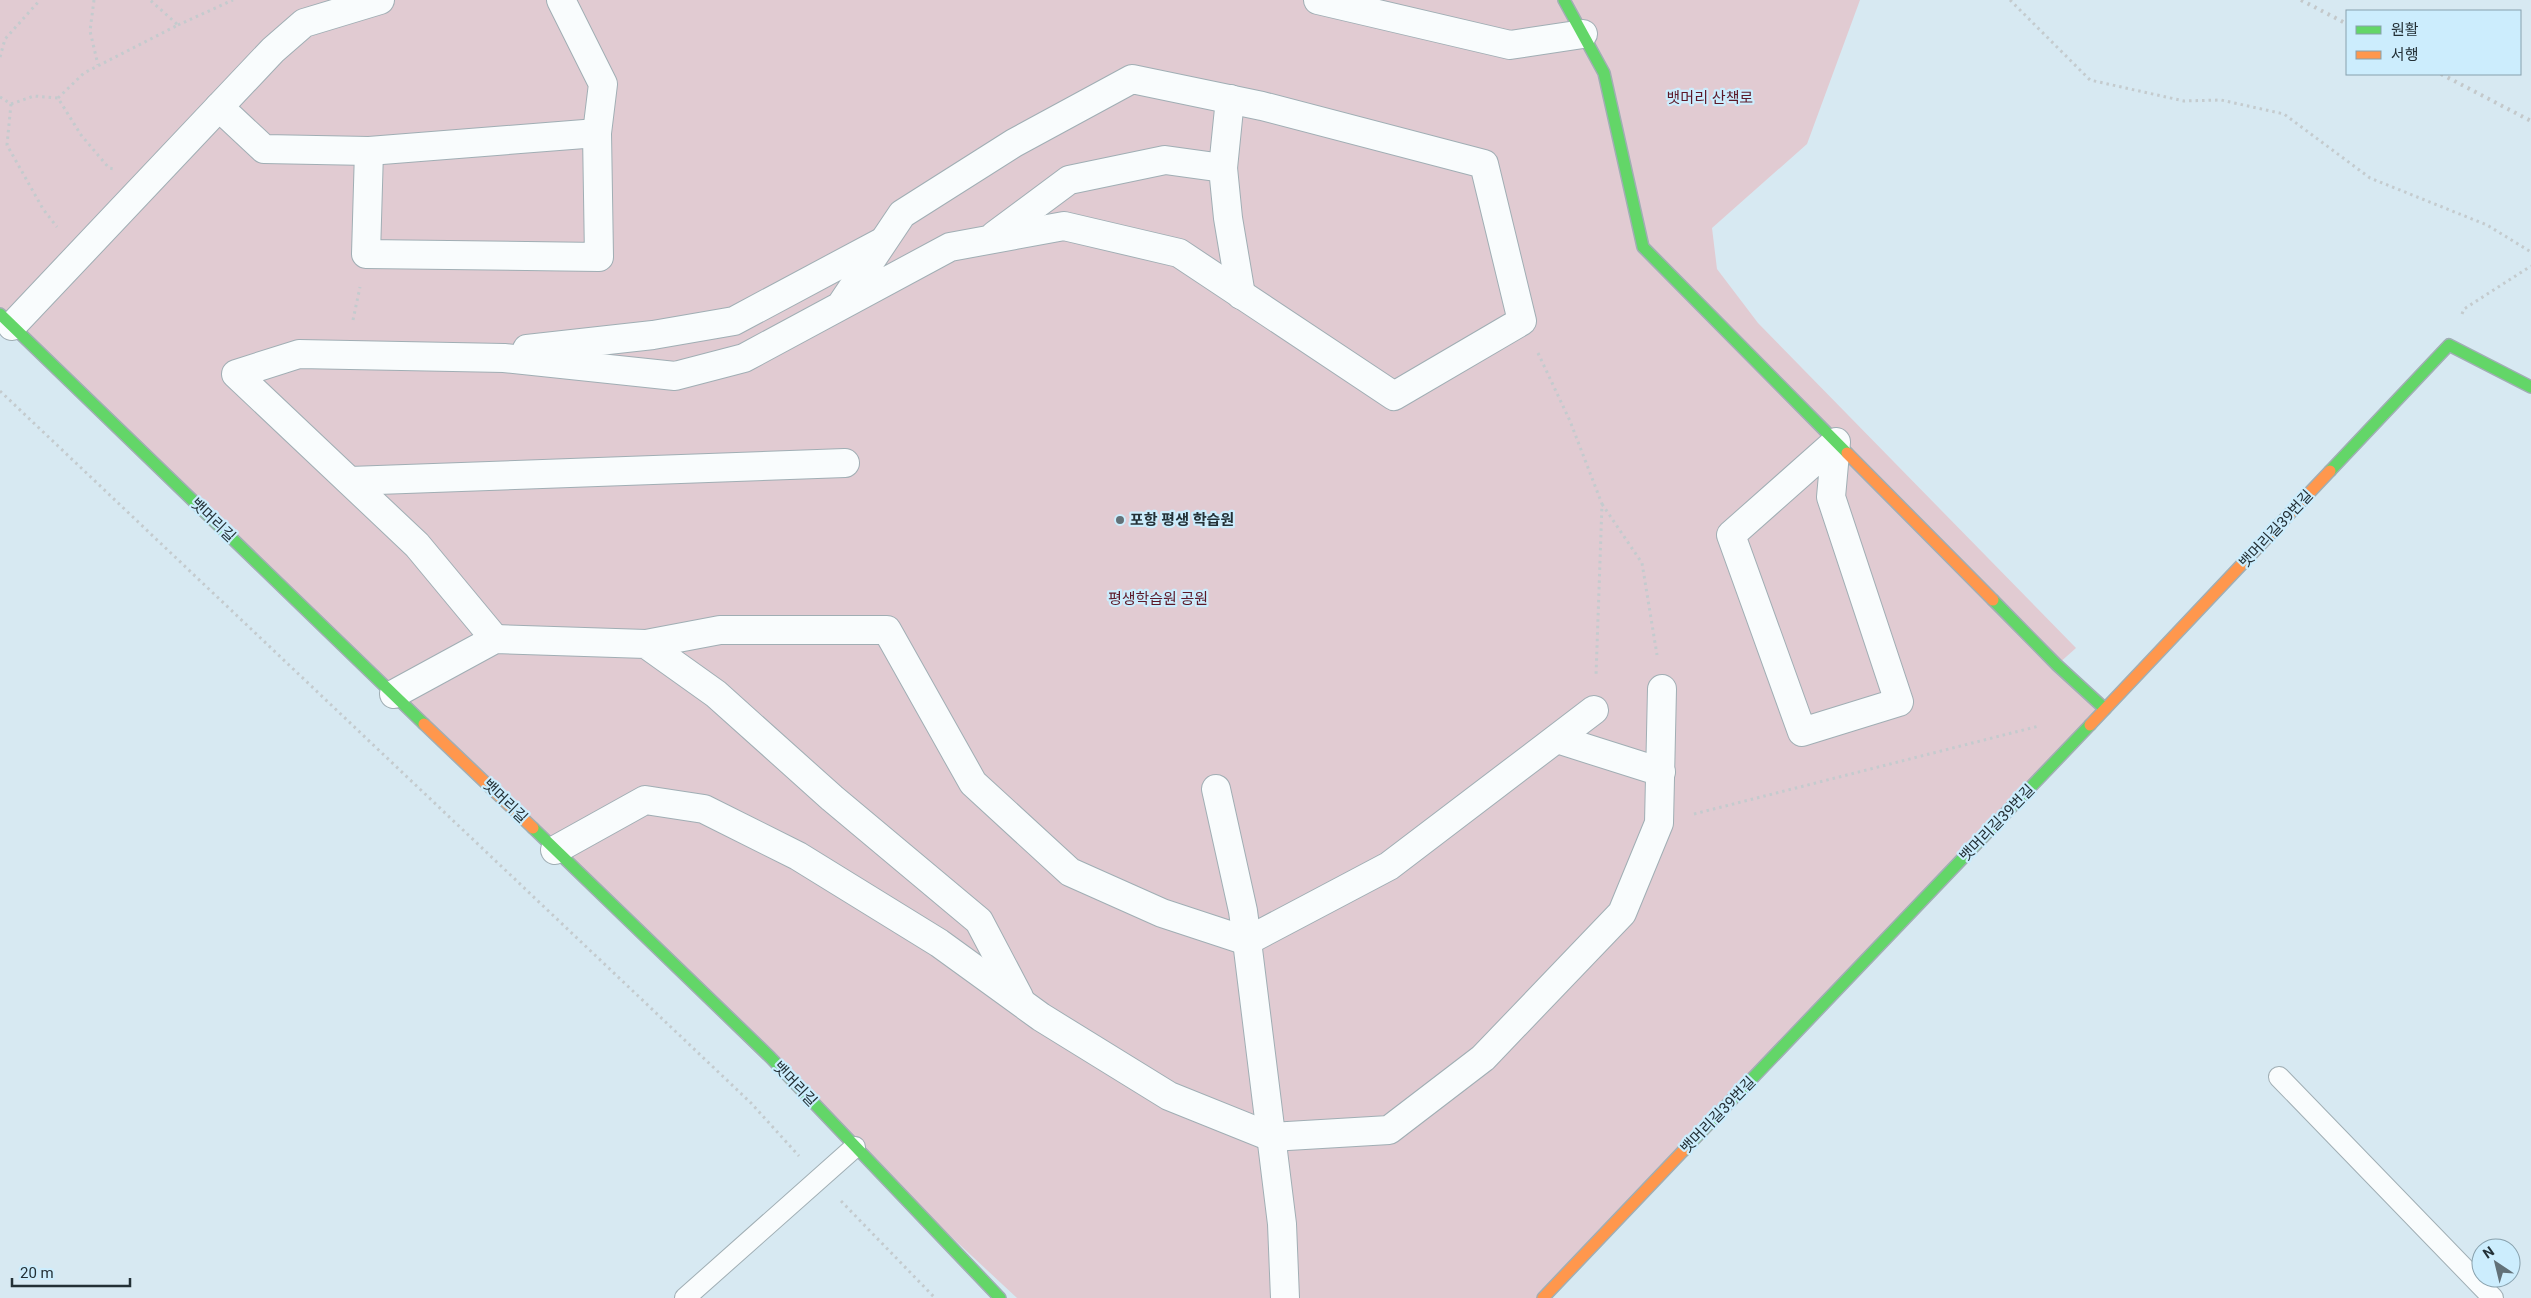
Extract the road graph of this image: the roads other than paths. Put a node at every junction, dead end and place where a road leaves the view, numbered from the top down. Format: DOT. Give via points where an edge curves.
graph roads {
  1 [pos="380,0"];
  2 [pos="561,0"];
  3 [pos="1318,0"];
  4 [pos="1564,0"];
  5 [pos="1583,34"];
  6 [pos="1230,100"];
  7 [pos="219,107"];
  8 [pos="597,132"];
  9 [pos="369,151"];
  10 [pos="1223,168"];
  11 [pos="990,239"];
  12 [pos="884,241"];
  13 [pos="1240,295"];
  14 [pos="841,305"];
  15 [pos="6,320"];
  16 [pos="504,358"];
  17 [pos="2531,387"];
  18 [pos="1836,442"];
  19 [pos="845,463"];
  20 [pos="350,481"];
  21 [pos="495,639"];
  22 [pos="646,644"];
  23 [pos="1662,688"];
  24 [pos="394,694"];
  25 [pos="2105,709"];
  26 [pos="1594,710"];
  27 [pos="1557,739"];
  28 [pos="1660,772"];
  29 [pos="1216,789"];
  30 [pos="555,850"];
  31 [pos="1247,941"];
  32 [pos="1022,1003"];
  33 [pos="2279,1077"];
  34 [pos="1271,1137"];
  35 [pos="855,1147"];
  36 [pos="685,1298"];
  37 [pos="1000,1298"];
  38 [pos="1284,1298"];
  39 [pos="1543,1298"];
  40 [pos="2493,1298"];
  1 -- 7 [label="street" via="304,23 273,50"];
  2 -- 8 [label="street" via="603,84"];
  3 -- 5 [label="street" via="1510,45"];
  4 -- 5 [label="street"];
  5 -- 18 [label="street" via="1604,73 1643,247"];
  6 -- 10 [label="street"];
  6 -- 12 [label="street" via="1132,79 1014,143 902,214"];
  6 -- 13 [label="street" via="1484,164 1522,321 1394,396"];
  7 -- 9 [label="street" via="264,149"];
  7 -- 15 [label="street" via="78,256"];
  8 -- 9 [label="street"];
  8 -- 9 [label="street" via="599,257 366,254"];
  10 -- 11 [label="street" via="1165,160 1069,180"];
  10 -- 13 [label="street"];
  11 -- 13 [label="street" via="1064,226 1179,253"];
  11 -- 14 [label="street" via="950,247"];
  12 -- 14 [label="street"];
  12 -- 16 [label="street" via="734,321 653,335 511,351"];
  14 -- 16 [label="street" via="744,358 675,376"];
  15 -- 24 [label="street, 뱃머리길"];
  16 -- 20 [label="street" via="299,354 236,374"];
  17 -- 25 [label="street, 뱃머리길39번길" via="2449,345"];
  18 -- 18 [label="street" via="1731,535 1802,732 1898,702 1831,497"];
  18 -- 25 [label="street" via="2056,666"];
  19 -- 20 [label="street"];
  20 -- 21 [label="street" via="417,545"];
  21 -- 22 [label="street"];
  21 -- 24 [label="street"];
  22 -- 31 [label="street" via="720,630 887,630 973,783 1070,872 1162,913"];
  22 -- 32 [label="street" via="716,694 832,798 979,921"];
  23 -- 28 [label="street"];
  24 -- 30 [label="street, 뱃머리길"];
  25 -- 39 [label="street, 뱃머리길39번길"];
  26 -- 27 [label="street"];
  27 -- 28 [label="street"];
  27 -- 31 [label="street" via="1388,866"];
  28 -- 34 [label="street" via="1659,823 1622,913 1484,1058 1390,1130"];
  29 -- 31 [label="street"];
  30 -- 32 [label="street" via="644,800 704,809 798,856 939,943"];
  30 -- 35 [label="street, 뱃머리길" via="770,1057"];
  31 -- 34 [label="street"];
  32 -- 34 [label="street" via="1169,1096"];
  33 -- 40 [label="lane"];
  34 -- 38 [label="street" via="1282,1224"];
  35 -- 36 [label="lane"];
  35 -- 37 [label="street, 뱃머리길"];
}
